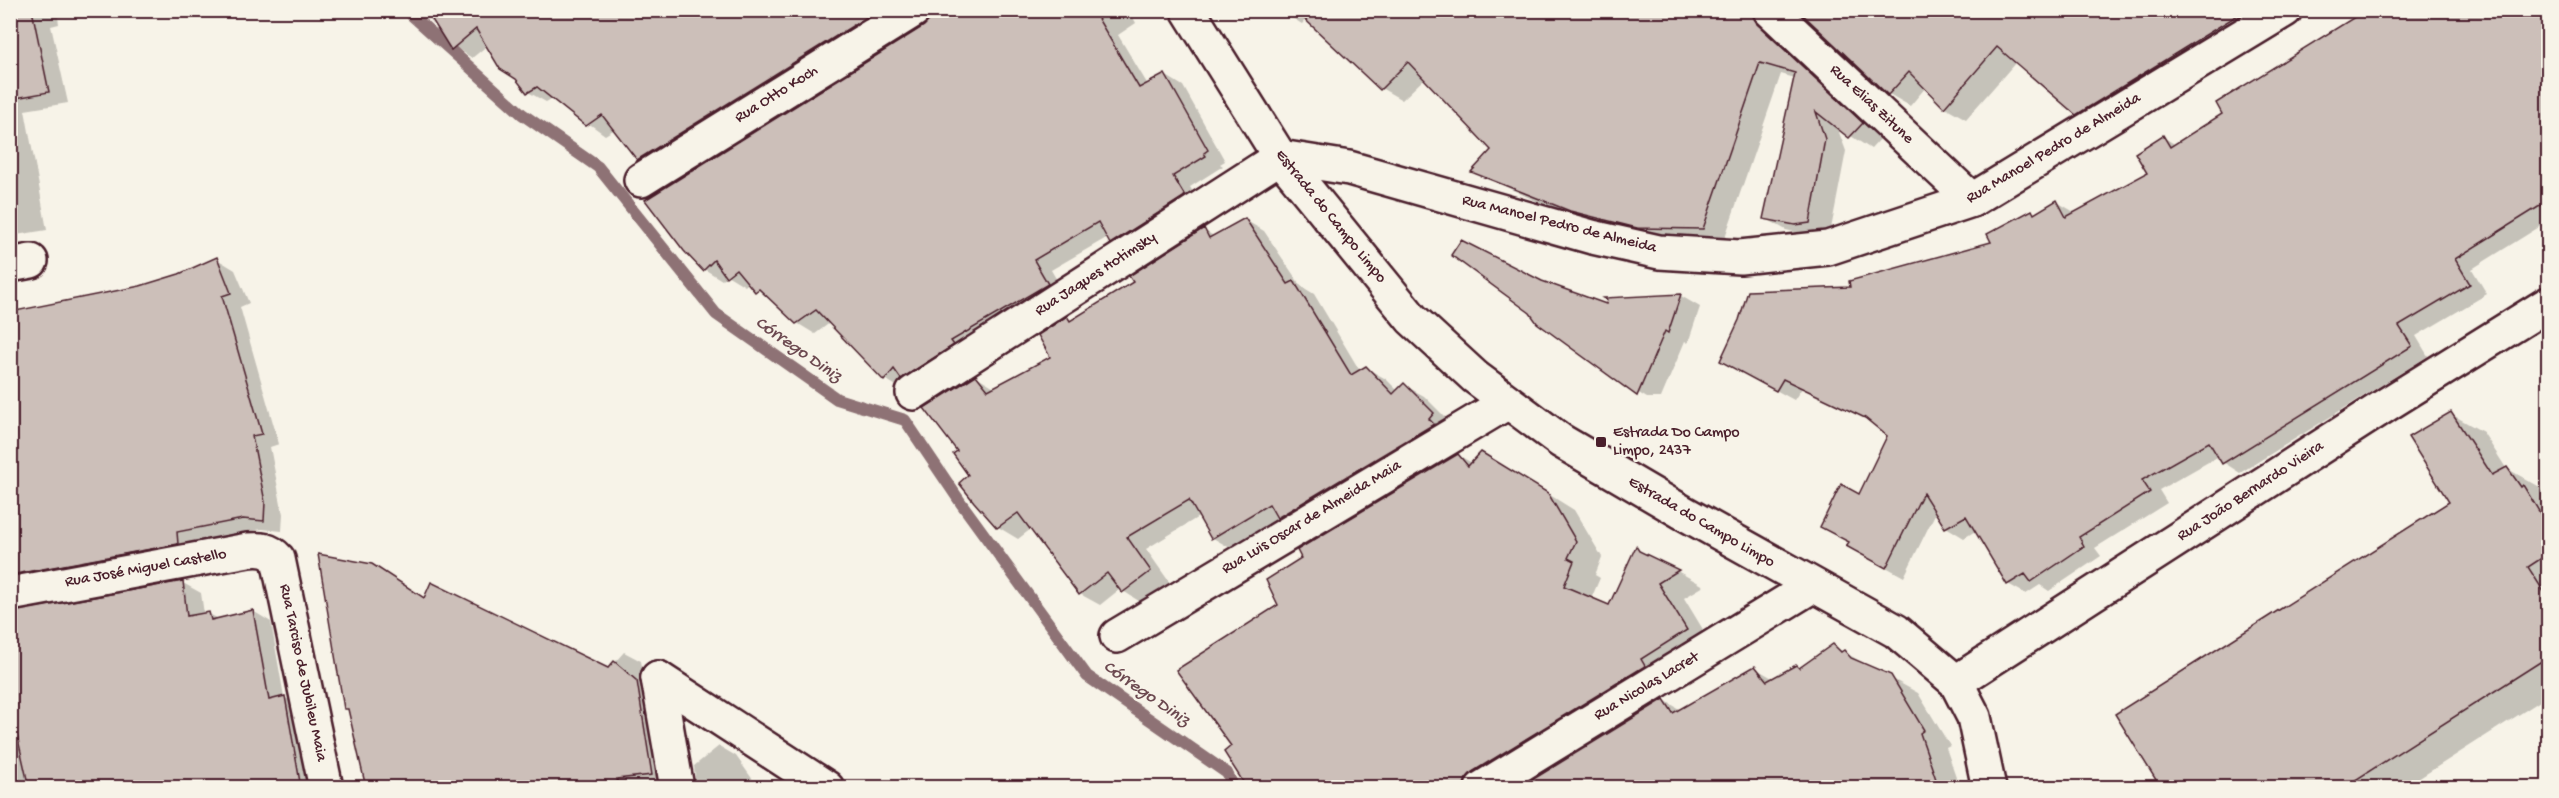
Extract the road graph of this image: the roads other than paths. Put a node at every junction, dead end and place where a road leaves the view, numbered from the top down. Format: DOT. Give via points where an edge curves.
graph roads {
  1 [pos="914,10"];
  2 [pos="1188,10"];
  3 [pos="1770,10"];
  4 [pos="2285,10"];
  5 [pos="1280,157"];
  6 [pos="641,180"];
  7 [pos="1972,200"];
  8 [pos="2548,304"];
  9 [pos="913,393"];
  10 [pos="1508,402"];
  11 [pos="278,559"];
  12 [pos="1812,586"];
  13 [pos="10,594"];
  14 [pos="1117,636"];
  15 [pos="1956,682"];
  16 [pos="326,788"];
  17 [pos="676,788"];
  18 [pos="827,788"];
  19 [pos="1482,788"];
  20 [pos="1989,788"];
  1 -- 6 [label="street, Rua Otto Koch"];
  2 -- 5 [label="street, Estrada do Campo Limpo"];
  3 -- 7 [label="street, Rua Elias Zitune"];
  4 -- 7 [label="street, Rua Manoel Pedro de Almeida"];
  5 -- 7 [label="street, Rua Manoel Pedro de Almeida" via="1349,168 1659,252 1740,257 1828,248"];
  5 -- 9 [label="street, Rua Jaques Hotimsky"];
  5 -- 10 [label="street, Estrada do Campo Limpo" via="1412,319"];
  8 -- 15 [label="street, Rua João Bernardo Vieira"];
  10 -- 12 [label="street, Estrada do Campo Limpo" via="1561,441"];
  10 -- 14 [label="street, Rua Luis Oscar de Almeida Maia"];
  11 -- 13 [label="street, Rua José Miguel Castello" via="267,550 248,550"];
  11 -- 16 [label="street, Rua Tarciso de Jubileu Maia"];
  12 -- 15 [label="street, Estrada do Campo Limpo" via="1896,631"];
  12 -- 19 [label="street, Rua Nicolas Lacret"];
  15 -- 20 [label="street, Estrada do Campo Limpo" via="1974,717"];
  17 -- 18 [label="street" via="658,678"];
}
